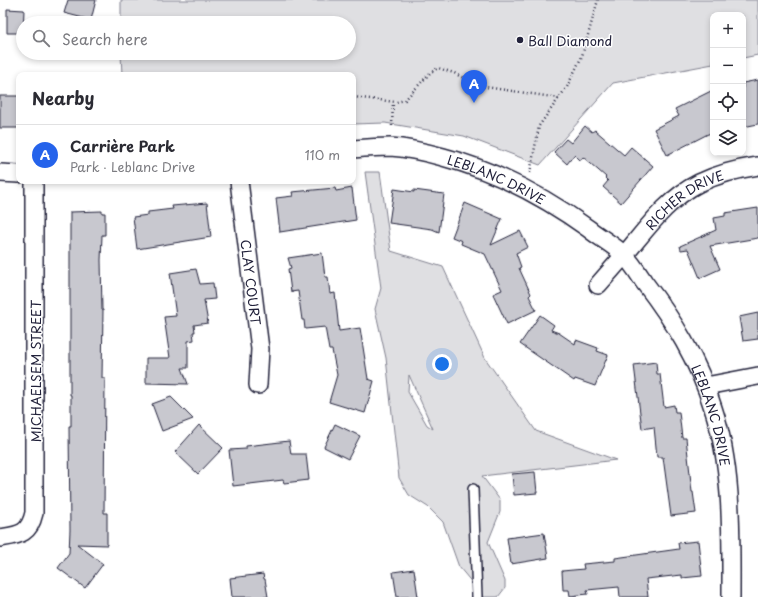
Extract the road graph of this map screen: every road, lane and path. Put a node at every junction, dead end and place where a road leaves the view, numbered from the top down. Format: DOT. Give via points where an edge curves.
graph roads {
  1 [pos="598,0"];
  2 [pos="356,96"];
  3 [pos="559,98"];
  4 [pos="393,102"];
  5 [pos="392,126"];
  6 [pos="356,149"];
  7 [pos="758,166"];
  8 [pos="0,172"];
  9 [pos="16,174"];
  10 [pos="34,184"];
  11 [pos="239,184"];
  12 [pos="526,189"];
  13 [pos="624,255"];
  14 [pos="598,285"];
  15 [pos="758,376"];
  16 [pos="258,384"];
  17 [pos="706,386"];
  18 [pos="473,489"];
  19 [pos="0,538"];
  20 [pos="477,597"];
  21 [pos="731,597"];
  1 -- 3 [label="path" via="582,56"];
  2 -- 4 [label="path"];
  3 -- 4 [label="path" via="479,86 438,68 405,100"];
  3 -- 12 [label="path" via="538,126"];
  4 -- 5 [label="path"];
  6 -- 12 [label="street, LEBLANC DRIVE" via="390,147 426,152 461,162"];
  7 -- 13 [label="street, RICHER DRIVE" via="718,175 682,194 668,205"];
  8 -- 9 [label="street"];
  10 -- 19 [label="street, MICHAELSEM STREET" via="34,514 32,523 23,533"];
  11 -- 16 [label="street, CLAY COURT" via="260,349"];
  12 -- 13 [label="street, LEBLANC DRIVE" via="565,212"];
  13 -- 14 [label="street"];
  13 -- 17 [label="street, LEBLANC DRIVE" via="680,333"];
  15 -- 17 [label="street"];
  17 -- 21 [label="street, LEBLANC DRIVE" via="720,432 727,472 731,526"];
  18 -- 20 [label="lane"];
}
